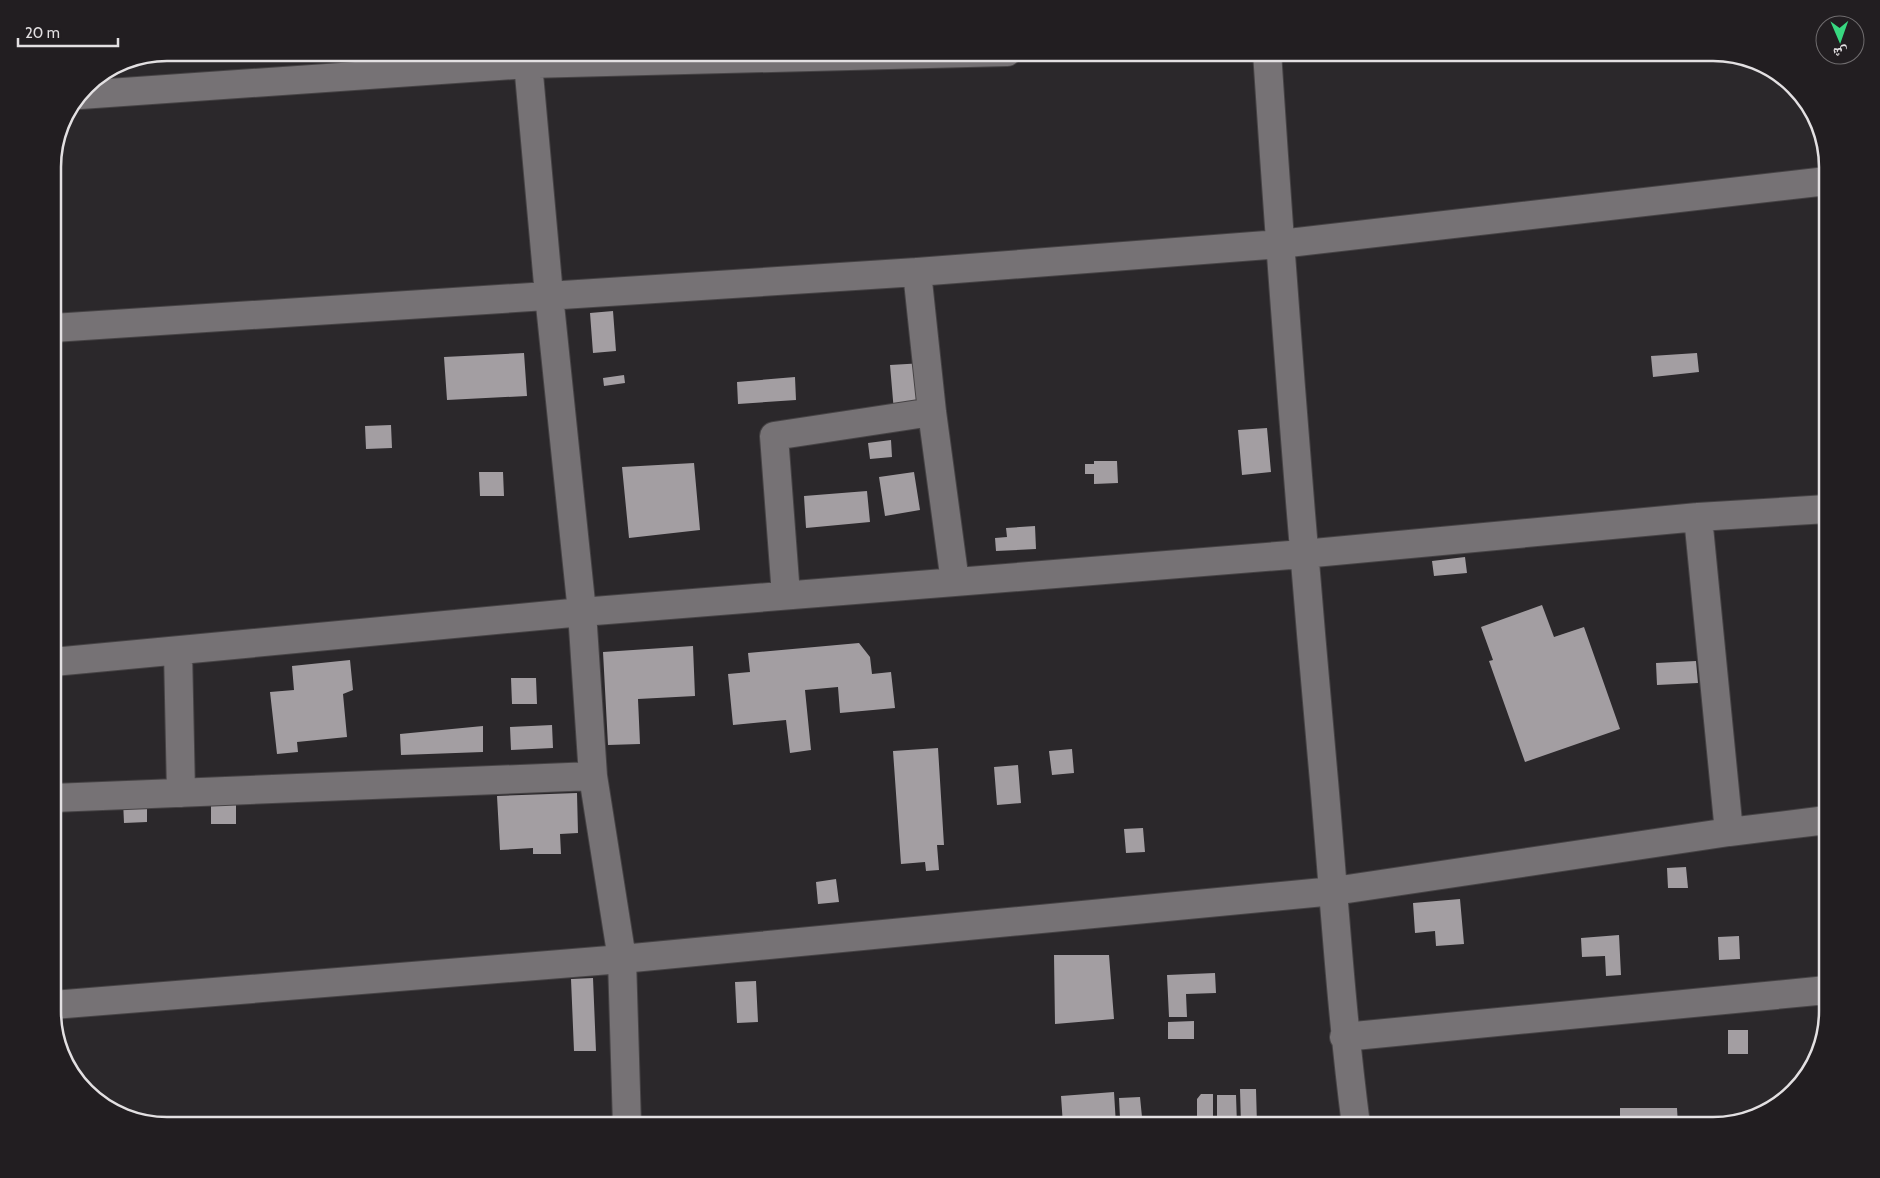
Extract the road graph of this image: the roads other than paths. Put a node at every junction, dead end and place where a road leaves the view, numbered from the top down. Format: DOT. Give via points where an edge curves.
graph roads {
  1 [pos="491,61"];
  2 [pos="527,61"];
  3 [pos="1268,61"];
  4 [pos="90,94"];
  5 [pos="1819,182"];
  6 [pos="1280,244"];
  7 [pos="917,272"];
  8 [pos="548,295"];
  9 [pos="61,327"];
  10 [pos="932,412"];
  11 [pos="1819,509"];
  12 [pos="1698,517"];
  13 [pos="1304,554"];
  14 [pos="955,582"];
  15 [pos="786,595"];
  16 [pos="582,612"];
  17 [pos="178,652"];
  18 [pos="61,661"];
  19 [pos="593,776"];
  20 [pos="181,793"];
  21 [pos="61,798"];
  22 [pos="1819,821"];
  23 [pos="1728,832"];
  24 [pos="1334,891"];
  25 [pos="622,959"];
  26 [pos="1819,991"];
  27 [pos="61,1003"];
  28 [pos="1344,1037"];
  29 [pos="627,1117"];
  30 [pos="1355,1117"];
  1 -- 4 [label="street"];
  2 -- 8 [label="street"];
  3 -- 6 [label="street"];
  5 -- 6 [label="street"];
  6 -- 7 [label="street"];
  6 -- 13 [label="street"];
  7 -- 8 [label="street"];
  7 -- 10 [label="street"];
  8 -- 9 [label="street"];
  8 -- 16 [label="street"];
  10 -- 14 [label="street"];
  10 -- 15 [label="street" via="774,436"];
  11 -- 12 [label="street"];
  12 -- 13 [label="street"];
  12 -- 23 [label="street"];
  13 -- 14 [label="street"];
  13 -- 24 [label="street"];
  14 -- 15 [label="street"];
  15 -- 16 [label="street"];
  16 -- 17 [label="street"];
  16 -- 19 [label="street"];
  17 -- 18 [label="street"];
  17 -- 20 [label="street"];
  19 -- 20 [label="street"];
  19 -- 25 [label="street"];
  20 -- 21 [label="street"];
  22 -- 23 [label="street"];
  23 -- 24 [label="street"];
  24 -- 25 [label="street"];
  24 -- 28 [label="street"];
  25 -- 27 [label="street"];
  25 -- 29 [label="street"];
  26 -- 28 [label="street"];
  28 -- 30 [label="street"];
}
